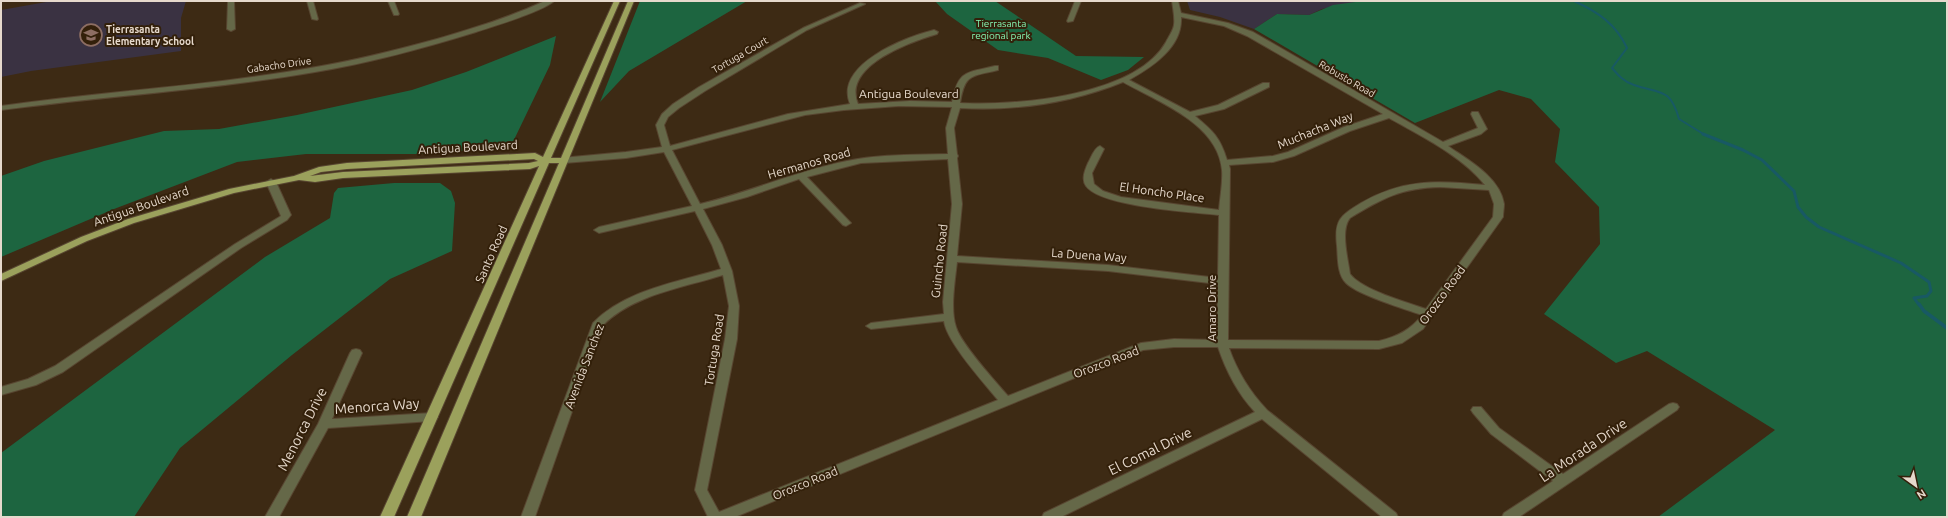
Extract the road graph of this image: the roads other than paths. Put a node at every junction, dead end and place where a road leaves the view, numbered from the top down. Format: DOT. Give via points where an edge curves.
graph roads {
  1 [pos="231,1"];
  2 [pos="310,1"];
  3 [pos="391,1"];
  4 [pos="551,1"];
  5 [pos="617,1"];
  6 [pos="631,1"];
  7 [pos="1078,1"];
  8 [pos="1175,1"];
  9 [pos="862,4"];
  10 [pos="396,14"];
  11 [pos="1178,14"];
  12 [pos="315,19"];
  13 [pos="1070,22"];
  14 [pos="231,29"];
  15 [pos="934,32"];
  16 [pos="995,68"];
  17 [pos="1124,80"];
  18 [pos="1266,85"];
  19 [pos="855,106"];
  20 [pos="956,106"];
  21 [pos="1,108"];
  22 [pos="1475,114"];
  23 [pos="1189,115"];
  24 [pos="1390,116"];
  25 [pos="1442,145"];
  26 [pos="667,149"];
  27 [pos="1100,149"];
  28 [pos="954,156"];
  29 [pos="564,160"];
  30 [pos="546,161"];
  31 [pos="1224,163"];
  32 [pos="801,176"];
  33 [pos="271,182"];
  34 [pos="1493,188"];
  35 [pos="697,207"];
  36 [pos="1224,213"];
  37 [pos="846,223"];
  38 [pos="599,230"];
  39 [pos="953,260"];
  40 [pos="727,271"];
  41 [pos="1,278"];
  42 [pos="1223,282"];
  43 [pos="1428,314"];
  44 [pos="948,317"];
  45 [pos="871,326"];
  46 [pos="1222,343"];
  47 [pos="356,353"];
  48 [pos="1,391"];
  49 [pos="1006,401"];
  50 [pos="1673,408"];
  51 [pos="1477,410"];
  52 [pos="1263,413"];
  53 [pos="432,417"];
  54 [pos="324,424"];
  55 [pos="1563,481"];
  56 [pos="272,517"];
  57 [pos="387,517"];
  58 [pos="414,517"];
  59 [pos="528,517"];
  60 [pos="715,517"];
  61 [pos="721,517"];
  62 [pos="1049,517"];
  63 [pos="1391,517"];
  64 [pos="1509,517"];
  1 -- 14 [label="street"];
  2 -- 12 [label="street"];
  3 -- 10 [label="street"];
  4 -- 21 [label="street, Gabacho Drive" via="528,12 460,34 388,54 323,68 275,76 69,98"];
  5 -- 30 [label="main road, Santo Road"];
  6 -- 29 [label="main road"];
  7 -- 13 [label="street"];
  8 -- 11 [label="street, Antigua Boulevard"];
  9 -- 26 [label="street, Tortuga Court" via="805,29 676,106 660,125"];
  11 -- 17 [label="street, Antigua Boulevard" via="1177,30 1160,56"];
  11 -- 24 [label="street, Robusto Road" via="1239,29"];
  15 -- 19 [label="street" via="898,45 866,66 854,80 850,92"];
  16 -- 20 [label="street, Guincho Road" via="976,72 963,79 959,86"];
  17 -- 20 [label="street, Antigua Boulevard" via="1070,97 1001,106"];
  17 -- 23 [label="street, Amaro Drive"];
  18 -- 23 [label="street" via="1221,107"];
  19 -- 20 [label="street, Antigua Boulevard" via="911,103"];
  19 -- 26 [label="street, Antigua Boulevard" via="772,120"];
  20 -- 28 [label="street, Guincho Road" via="950,128"];
  22 -- 25 [label="street" via="1482,129"];
  23 -- 31 [label="street, Amaro Drive" via="1212,135"];
  24 -- 25 [label="street, Robusto Road"];
  24 -- 31 [label="street, Muchacha Way" via="1347,129 1291,154 1273,159"];
  25 -- 34 [label="street, Robusto Road" via="1482,176"];
  26 -- 29 [label="street, Antigua Boulevard" via="617,157"];
  26 -- 35 [label="street, Tortuga Road"];
  27 -- 36 [label="street, El Honcho Place" via="1088,173 1090,185 1100,193 1120,200"];
  28 -- 32 [label="street, Hermanos Road" via="864,160"];
  28 -- 39 [label="street, Guincho Road" via="958,204"];
  29 -- 30 [label="main road, Antigua Boulevard"];
  29 -- 58 [label="main road"];
  30 -- 33 [label="main road, Antigua Boulevard" via="530,166 343,175"];
  30 -- 53 [label="main road, Santo Road"];
  31 -- 36 [label="street, Amaro Drive"];
  32 -- 35 [label="street, Hermanos Road"];
  32 -- 37 [label="street"];
  33 -- 41 [label="main road, Antigua Boulevard" via="194,201 132,221 84,239"];
  33 -- 48 [label="street" via="286,215 284,218 238,246 59,369 32,382"];
  34 -- 43 [label="street, Orozco Road" via="1499,204 1498,217"];
  34 -- 43 [label="street" via="1412,186 1389,192 1347,216 1342,222 1340,231 1345,274 1350,281 1360,288"];
  35 -- 38 [label="street, Hermanos Road"];
  35 -- 40 [label="street, Tortuga Road"];
  36 -- 42 [label="street, Amaro Drive"];
  39 -- 42 [label="street, La Duena Way" via="1108,268"];
  39 -- 44 [label="street, Guincho Road"];
  40 -- 59 [label="street, Avenida Sanchez" via="624,302 597,324"];
  40 -- 60 [label="street, Tortuga Road" via="734,306 731,339 701,490"];
  42 -- 46 [label="street, Amaro Drive"];
  43 -- 46 [label="street, Orozco Road" via="1419,327 1398,340 1379,345"];
  44 -- 45 [label="street"];
  44 -- 49 [label="street, Guincho Road" via="959,344"];
  46 -- 49 [label="street, Orozco Road" via="1174,343 1141,347"];
  46 -- 52 [label="street, Amaro Drive" via="1230,366 1252,401"];
  47 -- 54 [label="street, Menorca Drive"];
  49 -- 61 [label="street, Orozco Road"];
  50 -- 55 [label="street, La Morada Drive"];
  51 -- 55 [label="street" via="1495,431"];
  52 -- 62 [label="street, El Comal Drive"];
  52 -- 63 [label="street, Amaro Drive"];
  53 -- 54 [label="street, Menorca Way"];
  53 -- 57 [label="main road, Santo Road"];
  54 -- 56 [label="street, Menorca Drive"];
  55 -- 64 [label="street, La Morada Drive"];
}
